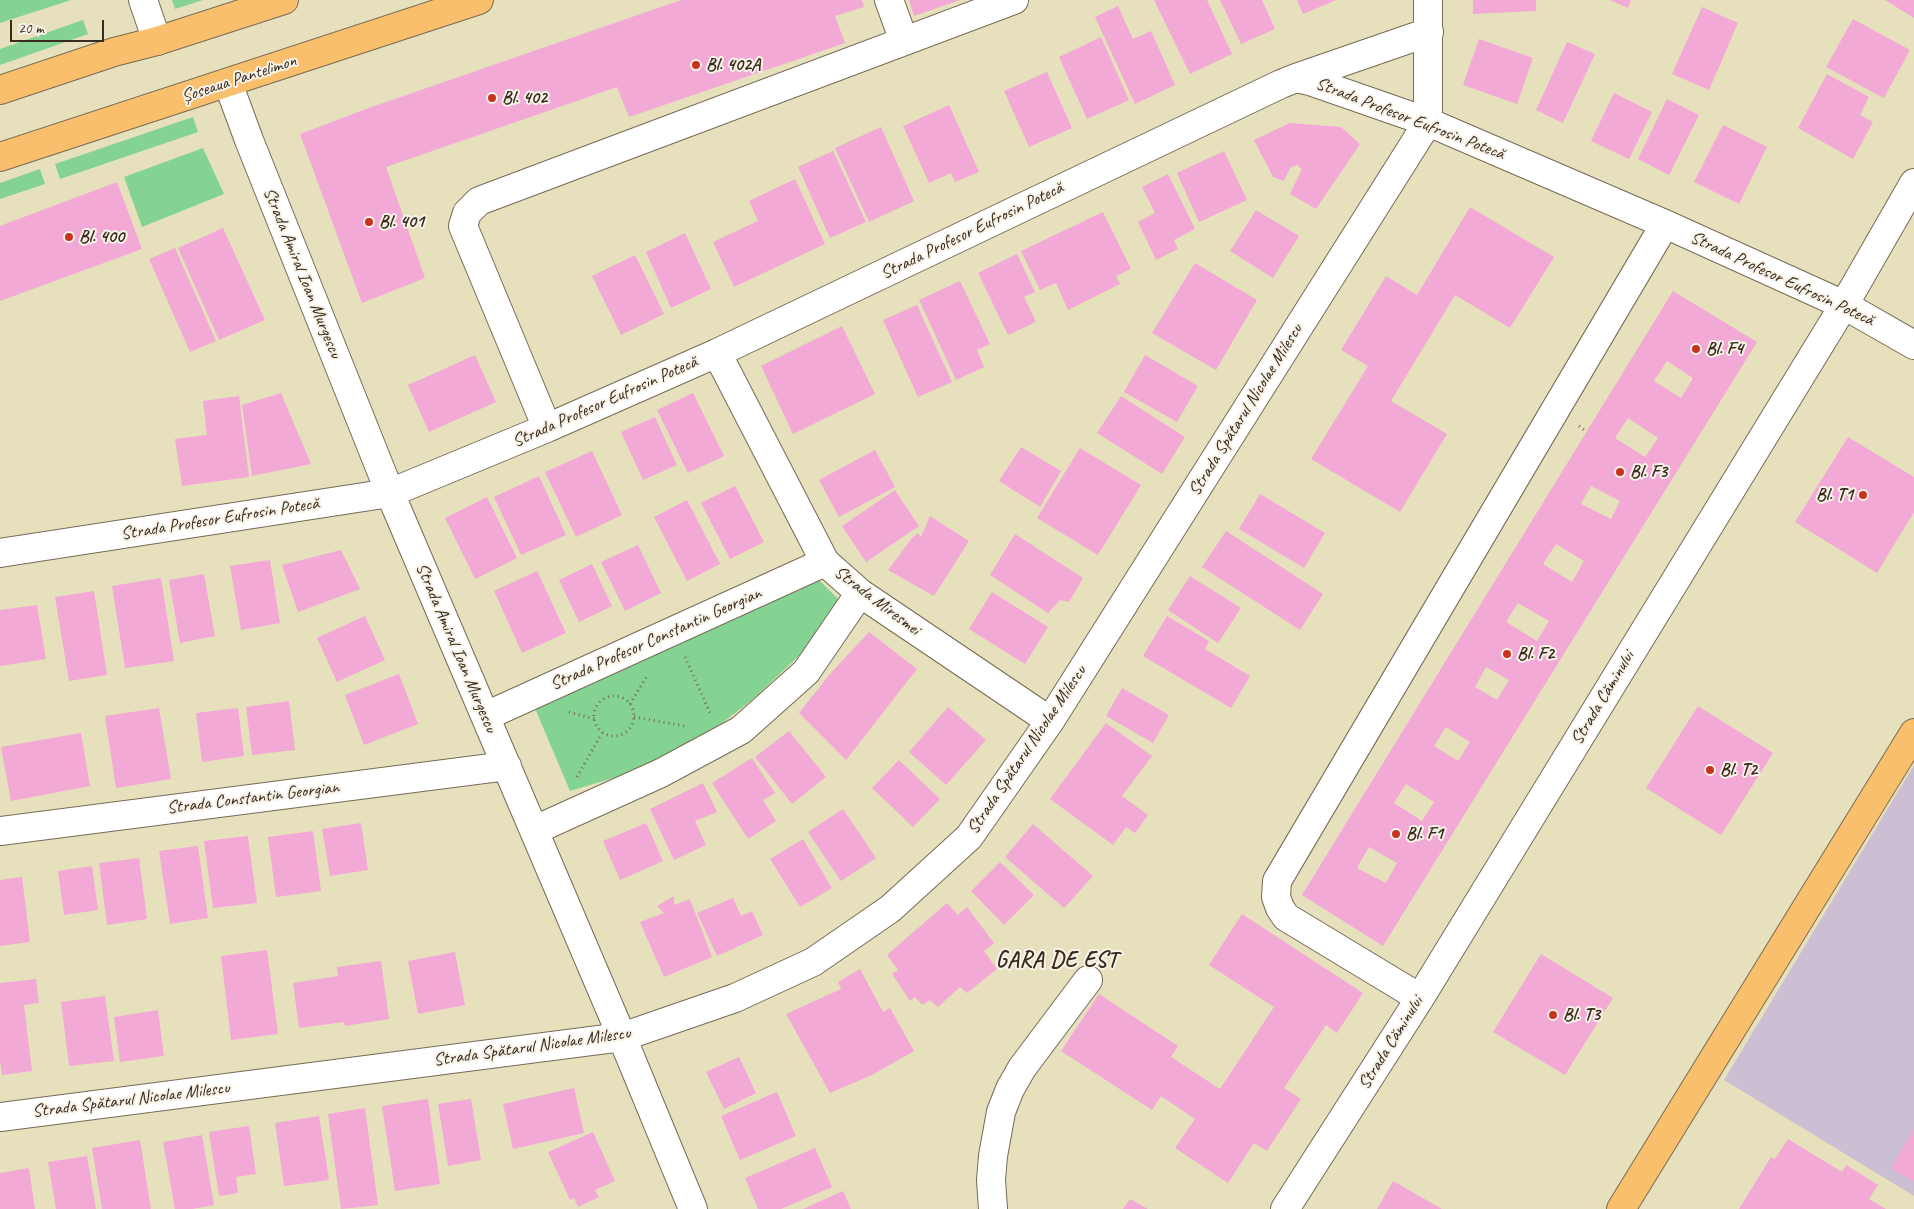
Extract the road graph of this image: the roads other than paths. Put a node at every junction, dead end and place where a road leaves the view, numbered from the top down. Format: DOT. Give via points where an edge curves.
graph roads {
  1 [pos="143,0"];
  2 [pos="284,0"];
  3 [pos="479,0"];
  4 [pos="889,0"];
  5 [pos="1014,0"];
  6 [pos="1428,0"];
  7 [pos="1429,32"];
  8 [pos="157,41"];
  9 [pos="904,42"];
  10 [pos="1296,78"];
  11 [pos="228,83"];
  12 [pos="0,90"];
  13 [pos="1428,122"];
  14 [pos="0,157"];
  15 [pos="1914,183"];
  16 [pos="1665,224"];
  17 [pos="1844,305"];
  18 [pos="1914,344"];
  19 [pos="717,353"];
  20 [pos="546,428"];
  21 [pos="390,493"];
  22 [pos="0,553"];
  23 [pos="825,562"];
  24 [pos="860,593"];
  25 [pos="486,716"];
  26 [pos="1050,721"];
  27 [pos="1914,733"];
  28 [pos="506,766"];
  29 [pos="535,830"];
  30 [pos="0,831"];
  31 [pos="1088,980"];
  32 [pos="1420,998"];
  33 [pos="622,1037"];
  34 [pos="0,1117"];
  35 [pos="693,1209"];
  36 [pos="993,1209"];
  37 [pos="1285,1209"];
  38 [pos="1621,1209"];
  1 -- 8 [label="street"];
  2 -- 8 [label="main road"];
  3 -- 11 [label="main road, Șoseaua Pantelimon"];
  4 -- 9 [label="street"];
  5 -- 9 [label="street"];
  6 -- 7 [label="street"];
  7 -- 10 [label="street"];
  7 -- 13 [label="street"];
  8 -- 12 [label="main road"];
  9 -- 20 [label="street" via="479,201 467,213 463,226"];
  10 -- 13 [label="street, Strada Profesor Eufrosin Potecă"];
  10 -- 19 [label="street, Strada Profesor Eufrosin Potecă"];
  11 -- 14 [label="main road, Șoseaua Pantelimon"];
  11 -- 21 [label="street, Strada Amiral Ioan Murgescu"];
  13 -- 16 [label="street, Strada Profesor Eufrosin Potecă"];
  13 -- 26 [label="street, Strada Spătarul Nicolae Milescu"];
  15 -- 17 [label="street, Strada Căminului"];
  16 -- 17 [label="street, Strada Profesor Eufrosin Potecă"];
  16 -- 32 [label="street" via="1277,881 1276,897 1286,916"];
  17 -- 18 [label="street, Strada Profesor Eufrosin Potecă"];
  17 -- 32 [label="street, Strada Căminului"];
  19 -- 20 [label="street, Strada Profesor Eufrosin Potecă"];
  19 -- 23 [label="street, Strada Miresmei"];
  20 -- 21 [label="street, Strada Profesor Eufrosin Potecă"];
  21 -- 22 [label="street, Strada Profesor Eufrosin Potecă"];
  21 -- 25 [label="street, Strada Amiral Ioan Murgescu"];
  23 -- 24 [label="street, Strada Miresmei"];
  23 -- 25 [label="street, Strada Profesor Constantin Georgian"];
  24 -- 26 [label="street, Strada Miresmei"];
  24 -- 29 [label="street" via="806,672 741,730 720,736 661,773"];
  25 -- 28 [label="street, Strada Amiral Ioan Murgescu"];
  26 -- 33 [label="street, Strada Spătarul Nicolae Milescu" via="969,837 890,909 812,962 735,998"];
  27 -- 38 [label="main road"];
  28 -- 29 [label="street, Strada Amiral Ioan Murgescu"];
  28 -- 30 [label="street, Strada Constantin Georgian"];
  29 -- 33 [label="street, Strada Amiral Ioan Murgescu"];
  31 -- 36 [label="street" via="1010,1089 1001,1112 993,1156"];
  32 -- 37 [label="street, Strada Căminului"];
  33 -- 34 [label="street, Strada Spătarul Nicolae Milescu"];
  33 -- 35 [label="street, Strada Amiral Ioan Murgescu"];
}
